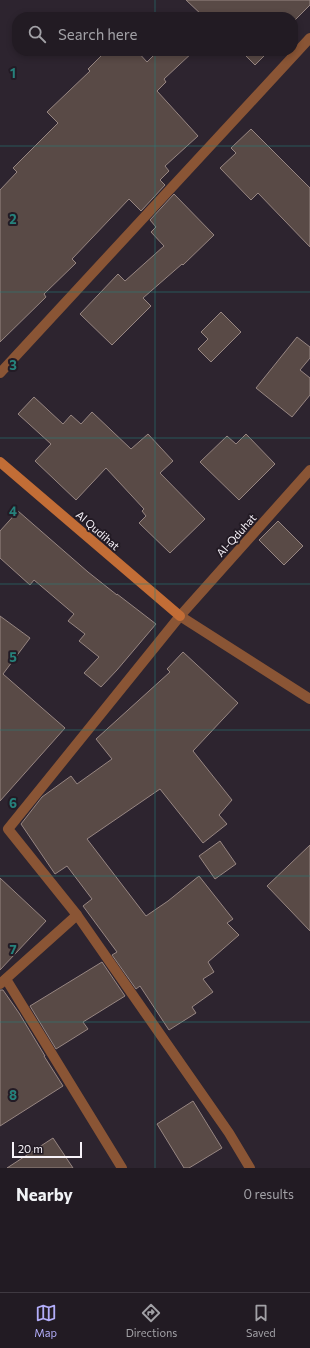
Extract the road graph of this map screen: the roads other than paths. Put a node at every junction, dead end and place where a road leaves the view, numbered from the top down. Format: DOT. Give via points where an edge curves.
graph roads {
  1 [pos="310,38"];
  2 [pos="298,51"];
  3 [pos="293,56"];
  4 [pos="0,373"];
  5 [pos="0,462"];
  6 [pos="310,470"];
  7 [pos="180,616"];
  8 [pos="310,699"];
  9 [pos="77,915"];
  10 [pos="3,981"];
  11 [pos="122,1168"];
  12 [pos="250,1168"];
  1 -- 2 [label="street"];
  3 -- 4 [label="street"];
  5 -- 7 [label="street, Al Qudihat"];
  6 -- 7 [label="street, Al-Qduhat"];
  7 -- 8 [label="street"];
  7 -- 9 [label="street, Al-Qduhat" via="8,828"];
  9 -- 10 [label="street"];
  9 -- 12 [label="street" via="229,1133"];
  10 -- 11 [label="street"];
}
